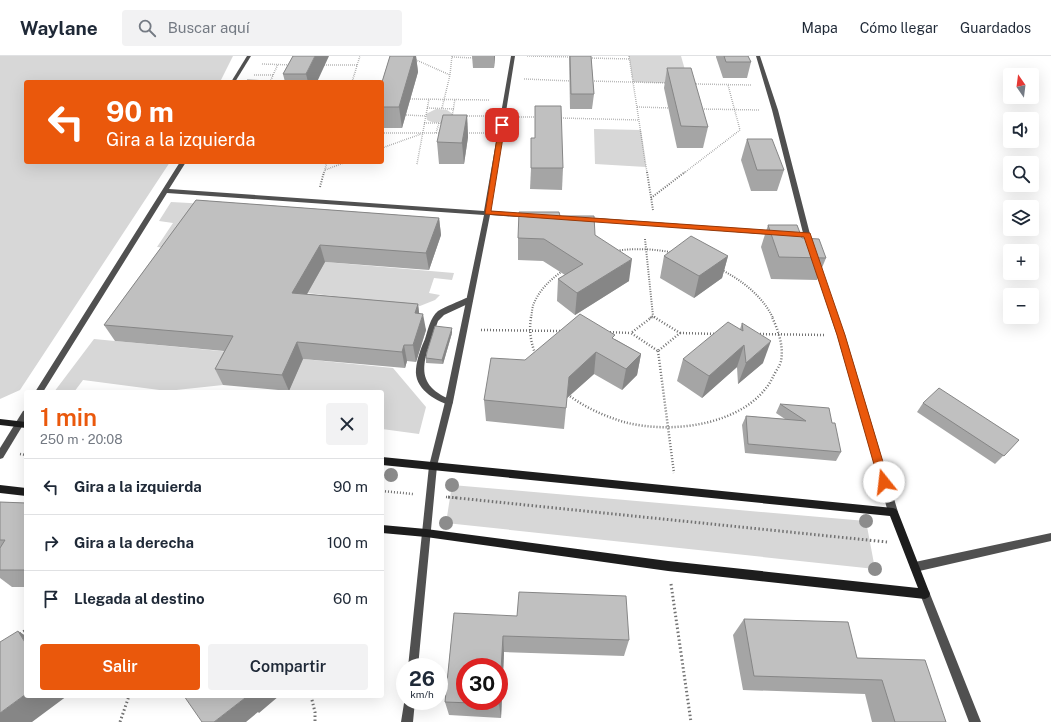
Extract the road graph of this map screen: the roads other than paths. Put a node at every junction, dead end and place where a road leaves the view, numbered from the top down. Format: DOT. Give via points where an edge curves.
graph roads {
  1 [pos="249,56"];
  2 [pos="514,56"];
  3 [pos="758,56"];
  4 [pos="234,80"];
  5 [pos="182,164"];
  6 [pos="165,190"];
  7 [pos="487,213"];
  8 [pos="534,216"];
  9 [pos="573,219"];
  10 [pos="814,256"];
  11 [pos="469,300"];
  12 [pos="40,390"];
  13 [pos="449,402"];
  14 [pos="0,422"];
  15 [pos="23,425"];
  16 [pos="0,455"];
  17 [pos="384,461"];
  18 [pos="433,466"];
  19 [pos="0,489"];
  20 [pos="24,492"];
  21 [pos="893,512"];
  22 [pos="384,529"];
  23 [pos="426,533"];
  24 [pos="1051,537"];
  25 [pos="915,567"];
  26 [pos="925,594"];
  27 [pos="414,658"];
  28 [pos="408,710"];
  29 [pos="407,722"];
  30 [pos="975,722"];
  1 -- 4 [label="street"];
  2 -- 7 [label="street"];
  3 -- 9 [label="street" via="775,110 808,238"];
  5 -- 6 [label="street"];
  6 -- 7 [label="street"];
  6 -- 12 [label="street"];
  7 -- 8 [label="street"];
  7 -- 11 [label="street"];
  10 -- 21 [label="street" via="841,335"];
  11 -- 13 [label="street"];
  11 -- 13 [label="street" via="440,313 435,320 419,372 425,386 436,398"];
  13 -- 18 [label="street"];
  14 -- 15 [label="street"];
  15 -- 16 [label="street"];
  17 -- 18 [label="street"];
  18 -- 21 [label="street"];
  18 -- 23 [label="street"];
  19 -- 20 [label="street"];
  21 -- 25 [label="street"];
  22 -- 23 [label="street"];
  23 -- 26 [label="street" via="668,566"];
  23 -- 27 [label="street"];
  24 -- 25 [label="street"];
  25 -- 26 [label="street"];
  26 -- 30 [label="street"];
  28 -- 29 [label="street"];
}
